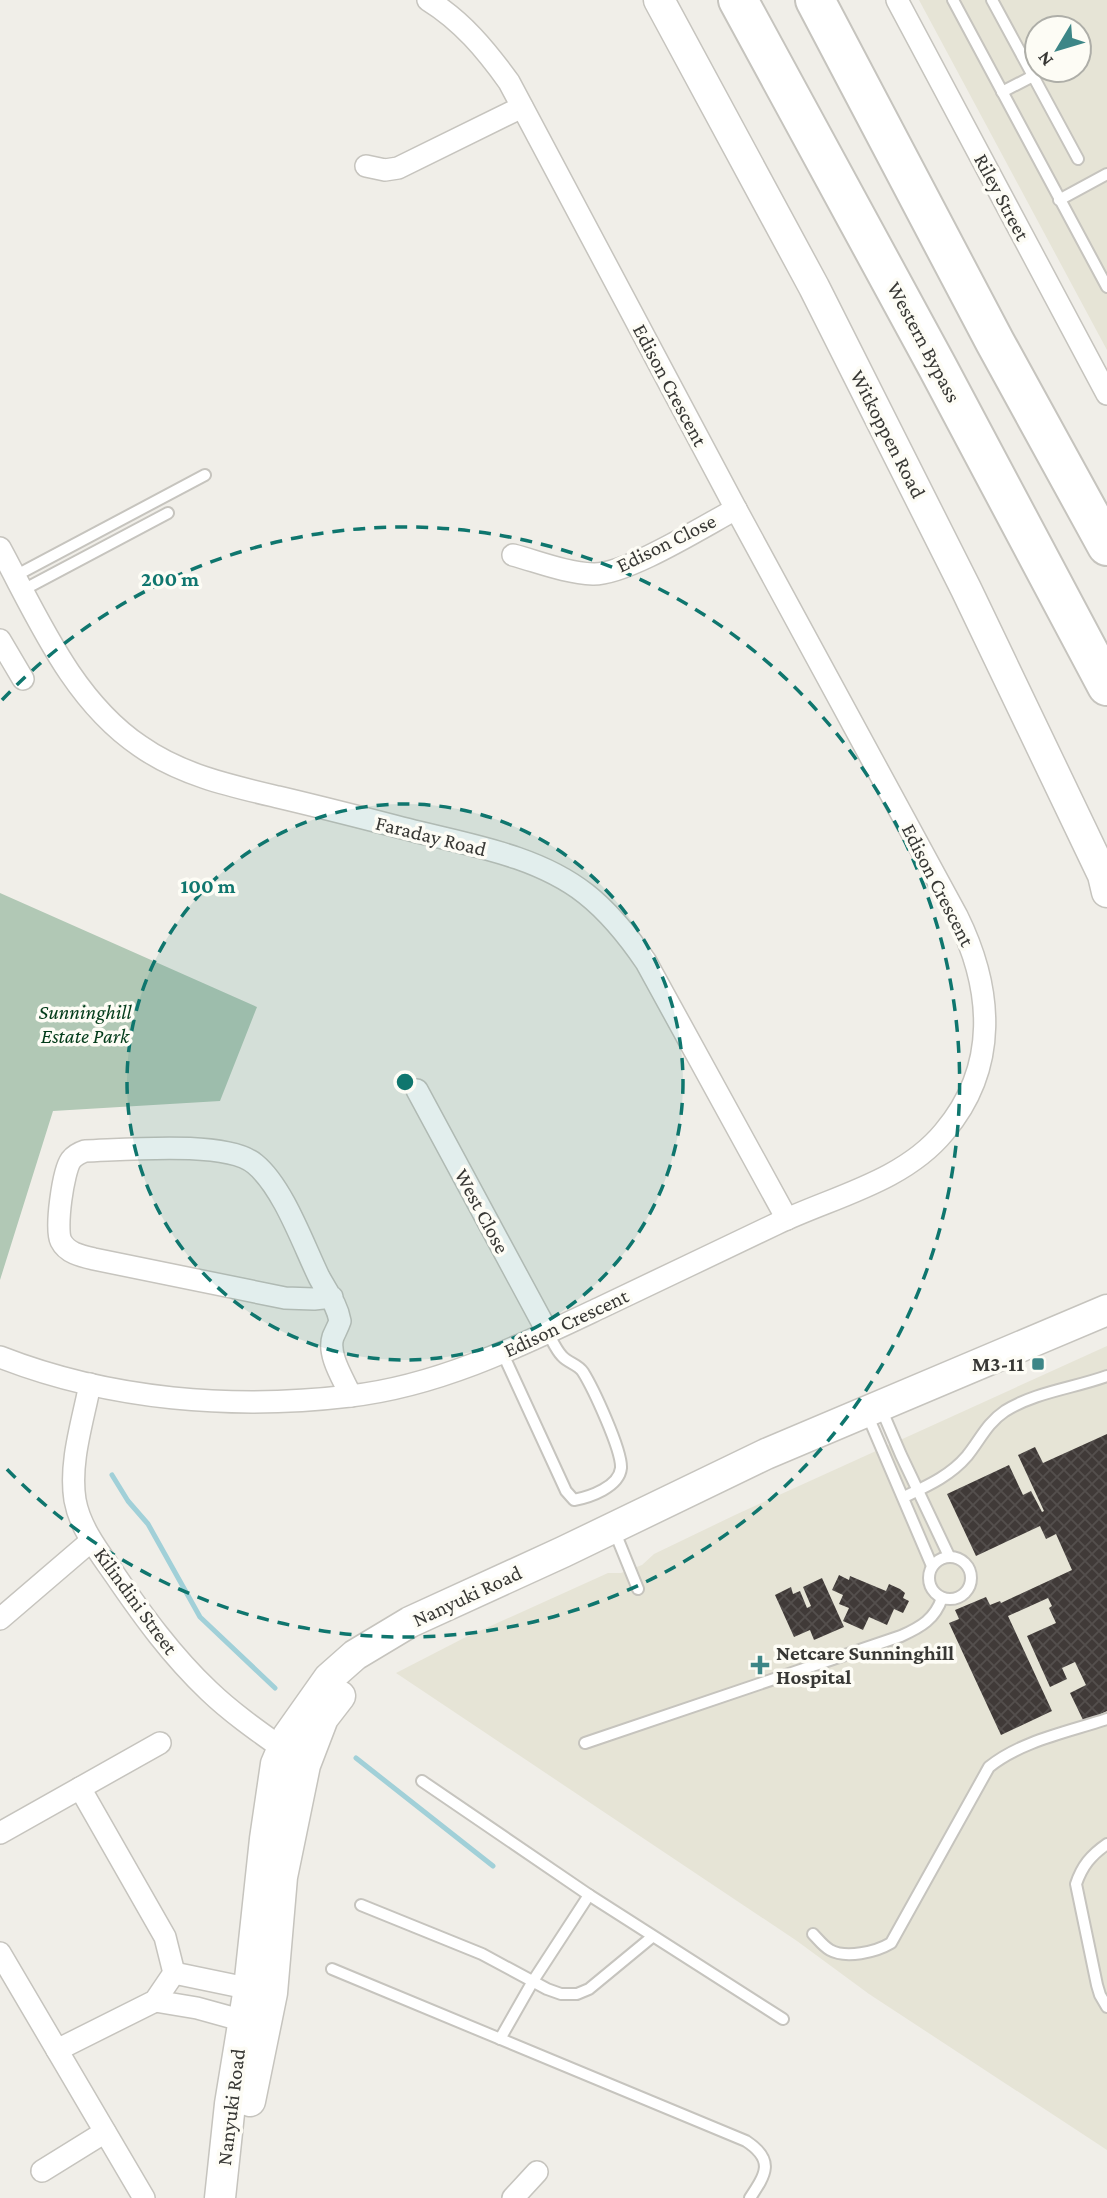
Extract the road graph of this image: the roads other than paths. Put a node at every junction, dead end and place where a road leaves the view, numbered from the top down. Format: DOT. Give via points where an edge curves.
graph roads {
  1 [pos="428,0"];
  2 [pos="659,0"];
  3 [pos="738,0"];
  4 [pos="816,0"];
  5 [pos="897,0"];
  6 [pos="953,0"];
  7 [pos="992,0"];
  8 [pos="1023,57"];
  9 [pos="1023,81"];
  10 [pos="1037,84"];
  11 [pos="1002,92"];
  12 [pos="522,107"];
  13 [pos="1078,159"];
  14 [pos="366,166"];
  15 [pos="1107,174"];
  16 [pos="1059,200"];
  17 [pos="1107,287"];
  18 [pos="1107,394"];
  19 [pos="205,475"];
  20 [pos="736,509"];
  21 [pos="168,513"];
  22 [pos="1107,546"];
  23 [pos="0,548"];
  24 [pos="513,555"];
  25 [pos="19,583"];
  26 [pos="0,640"];
  27 [pos="23,679"];
  28 [pos="1107,686"];
  29 [pos="1106,882"];
  30 [pos="416,1090"];
  31 [pos="787,1219"];
  32 [pos="332,1297"];
  33 [pos="1107,1310"];
  34 [pos="1107,1328"];
  35 [pos="548,1333"];
  36 [pos="502,1352"];
  37 [pos="0,1357"];
  38 [pos="1107,1376"];
  39 [pos="90,1384"];
  40 [pos="351,1396"];
  41 [pos="875,1414"];
  42 [pos="918,1490"];
  43 [pos="904,1497"];
  44 [pos="616,1534"];
  45 [pos="91,1541"];
  46 [pos="949,1556"];
  47 [pos="932,1566"];
  48 [pos="638,1589"];
  49 [pos="942,1598"];
  50 [pos="0,1619"];
  51 [pos="1107,1719"];
  52 [pos="160,1743"];
  53 [pos="585,1743"];
  54 [pos="293,1756"];
  55 [pos="422,1781"];
  56 [pos="80,1788"];
  57 [pos="0,1833"];
  58 [pos="1107,1844"];
  59 [pos="589,1895"];
  60 [pos="361,1905"];
  61 [pos="813,1934"];
  62 [pos="652,1937"];
  63 [pos="0,1952"];
  64 [pos="332,1969"];
  65 [pos="174,1973"];
  66 [pos="533,1981"];
  67 [pos="7,1982"];
  68 [pos="260,1991"];
  69 [pos="155,2001"];
  70 [pos="1107,2007"];
  71 [pos="783,2019"];
  72 [pos="254,2023"];
  73 [pos="500,2039"];
  74 [pos="57,2050"];
  75 [pos="105,2132"];
  76 [pos="42,2171"];
  77 [pos="537,2172"];
  78 [pos="144,2198"];
  79 [pos="220,2198"];
  80 [pos="236,2198"];
  81 [pos="513,2198"];
  82 [pos="750,2198"];
  1 -- 12 [label="street, Edison Crescent" via="484,49"];
  2 -- 29 [label="main road, Witkoppen Road" via="814,286"];
  3 -- 28 [label="highway, Western Bypass"];
  4 -- 22 [label="highway"];
  5 -- 18 [label="street, Riley Street"];
  6 -- 11 [label="lane"];
  7 -- 8 [label="lane"];
  9 -- 11 [label="lane"];
  10 -- 13 [label="lane"];
  11 -- 16 [label="lane"];
  12 -- 14 [label="street" via="398,168"];
  12 -- 20 [label="street, Edison Crescent"];
  15 -- 16 [label="lane"];
  16 -- 17 [label="lane"];
  19 -- 25 [label="lane"];
  20 -- 24 [label="street, Edison Close" via="658,551 596,574"];
  20 -- 31 [label="street, Edison Crescent" via="963,928 978,968 986,1022 977,1078 962,1107 930,1147 905,1166"];
  21 -- 25 [label="lane"];
  23 -- 25 [label="street, Faraday Road"];
  25 -- 31 [label="street, Faraday Road" via="76,682 116,727 155,756 241,789 523,861 586,894 629,937 646,962"];
  26 -- 27 [label="street"];
  30 -- 35 [label="street, West Close"];
  31 -- 35 [label="street, Edison Crescent"];
  32 -- 32 [label="street" via="276,1189 254,1162 241,1155 166,1149 85,1151 70,1162 59,1226 68,1250 285,1298"];
  32 -- 40 [label="street" via="340,1321 332,1345"];
  33 -- 41 [label="main road, Nanyuki Road"];
  34 -- 41 [label="main road, Nanyuki Road"];
  35 -- 36 [label="street, Edison Crescent"];
  35 -- 36 [label="lane" via="562,1357 582,1370 618,1453 621,1468 617,1477 599,1492 574,1500 566,1491"];
  36 -- 40 [label="street, Edison Crescent" via="452,1372"];
  37 -- 39 [label="street, Edison Crescent"];
  38 -- 42 [label="lane" via="1007,1410 987,1427 956,1468"];
  39 -- 40 [label="street, Edison Crescent" via="185,1400 240,1403"];
  39 -- 45 [label="street, Kilindini Street" via="73,1483"];
  41 -- 42 [label="lane"];
  41 -- 43 [label="lane"];
  41 -- 44 [label="main road, Nanyuki Road"];
  42 -- 43 [label="lane"];
  42 -- 46 [label="lane"];
  43 -- 47 [label="lane"];
  44 -- 48 [label="lane"];
  44 -- 54 [label="main road, Nanyuki Road" via="385,1659 334,1703"];
  45 -- 50 [label="street"];
  45 -- 54 [label="street, Kilindini Street" via="183,1665 211,1693"];
  46 -- 47 [label="lane"];
  46 -- 49 [label="lane" via="968,1566 971,1582 958,1598"];
  47 -- 49 [label="lane" via="929,1585"];
  49 -- 53 [label="lane" via="933,1617 901,1636"];
  51 -- 61 [label="lane" via="1032,1744 989,1767 891,1943 868,1952 843,1953 827,1948"];
  52 -- 56 [label="street"];
  54 -- 68 [label="main road, Nanyuki Road" via="282,1877"];
  55 -- 59 [label="lane"];
  56 -- 57 [label="street"];
  56 -- 65 [label="street" via="165,1937"];
  58 -- 70 [label="lane" via="1088,1859 1076,1884 1097,1984"];
  59 -- 62 [label="lane"];
  59 -- 66 [label="lane"];
  60 -- 66 [label="lane" via="482,1954"];
  62 -- 66 [label="lane" via="577,1994 561,1994"];
  62 -- 71 [label="lane"];
  63 -- 67 [label="street"];
  64 -- 73 [label="lane"];
  65 -- 68 [label="street"];
  65 -- 69 [label="street"];
  66 -- 73 [label="lane"];
  67 -- 74 [label="street"];
  68 -- 72 [label="main road, Nanyuki Road"];
  69 -- 72 [label="street"];
  69 -- 74 [label="street"];
  72 -- 79 [label="main road, Nanyuki Road"];
  72 -- 80 [label="main road, Nanyuki Road" via="253,2079"];
  73 -- 82 [label="lane" via="746,2141 765,2163 764,2176"];
  74 -- 75 [label="street"];
  75 -- 76 [label="street"];
  75 -- 78 [label="street"];
  77 -- 81 [label="street"];
}
